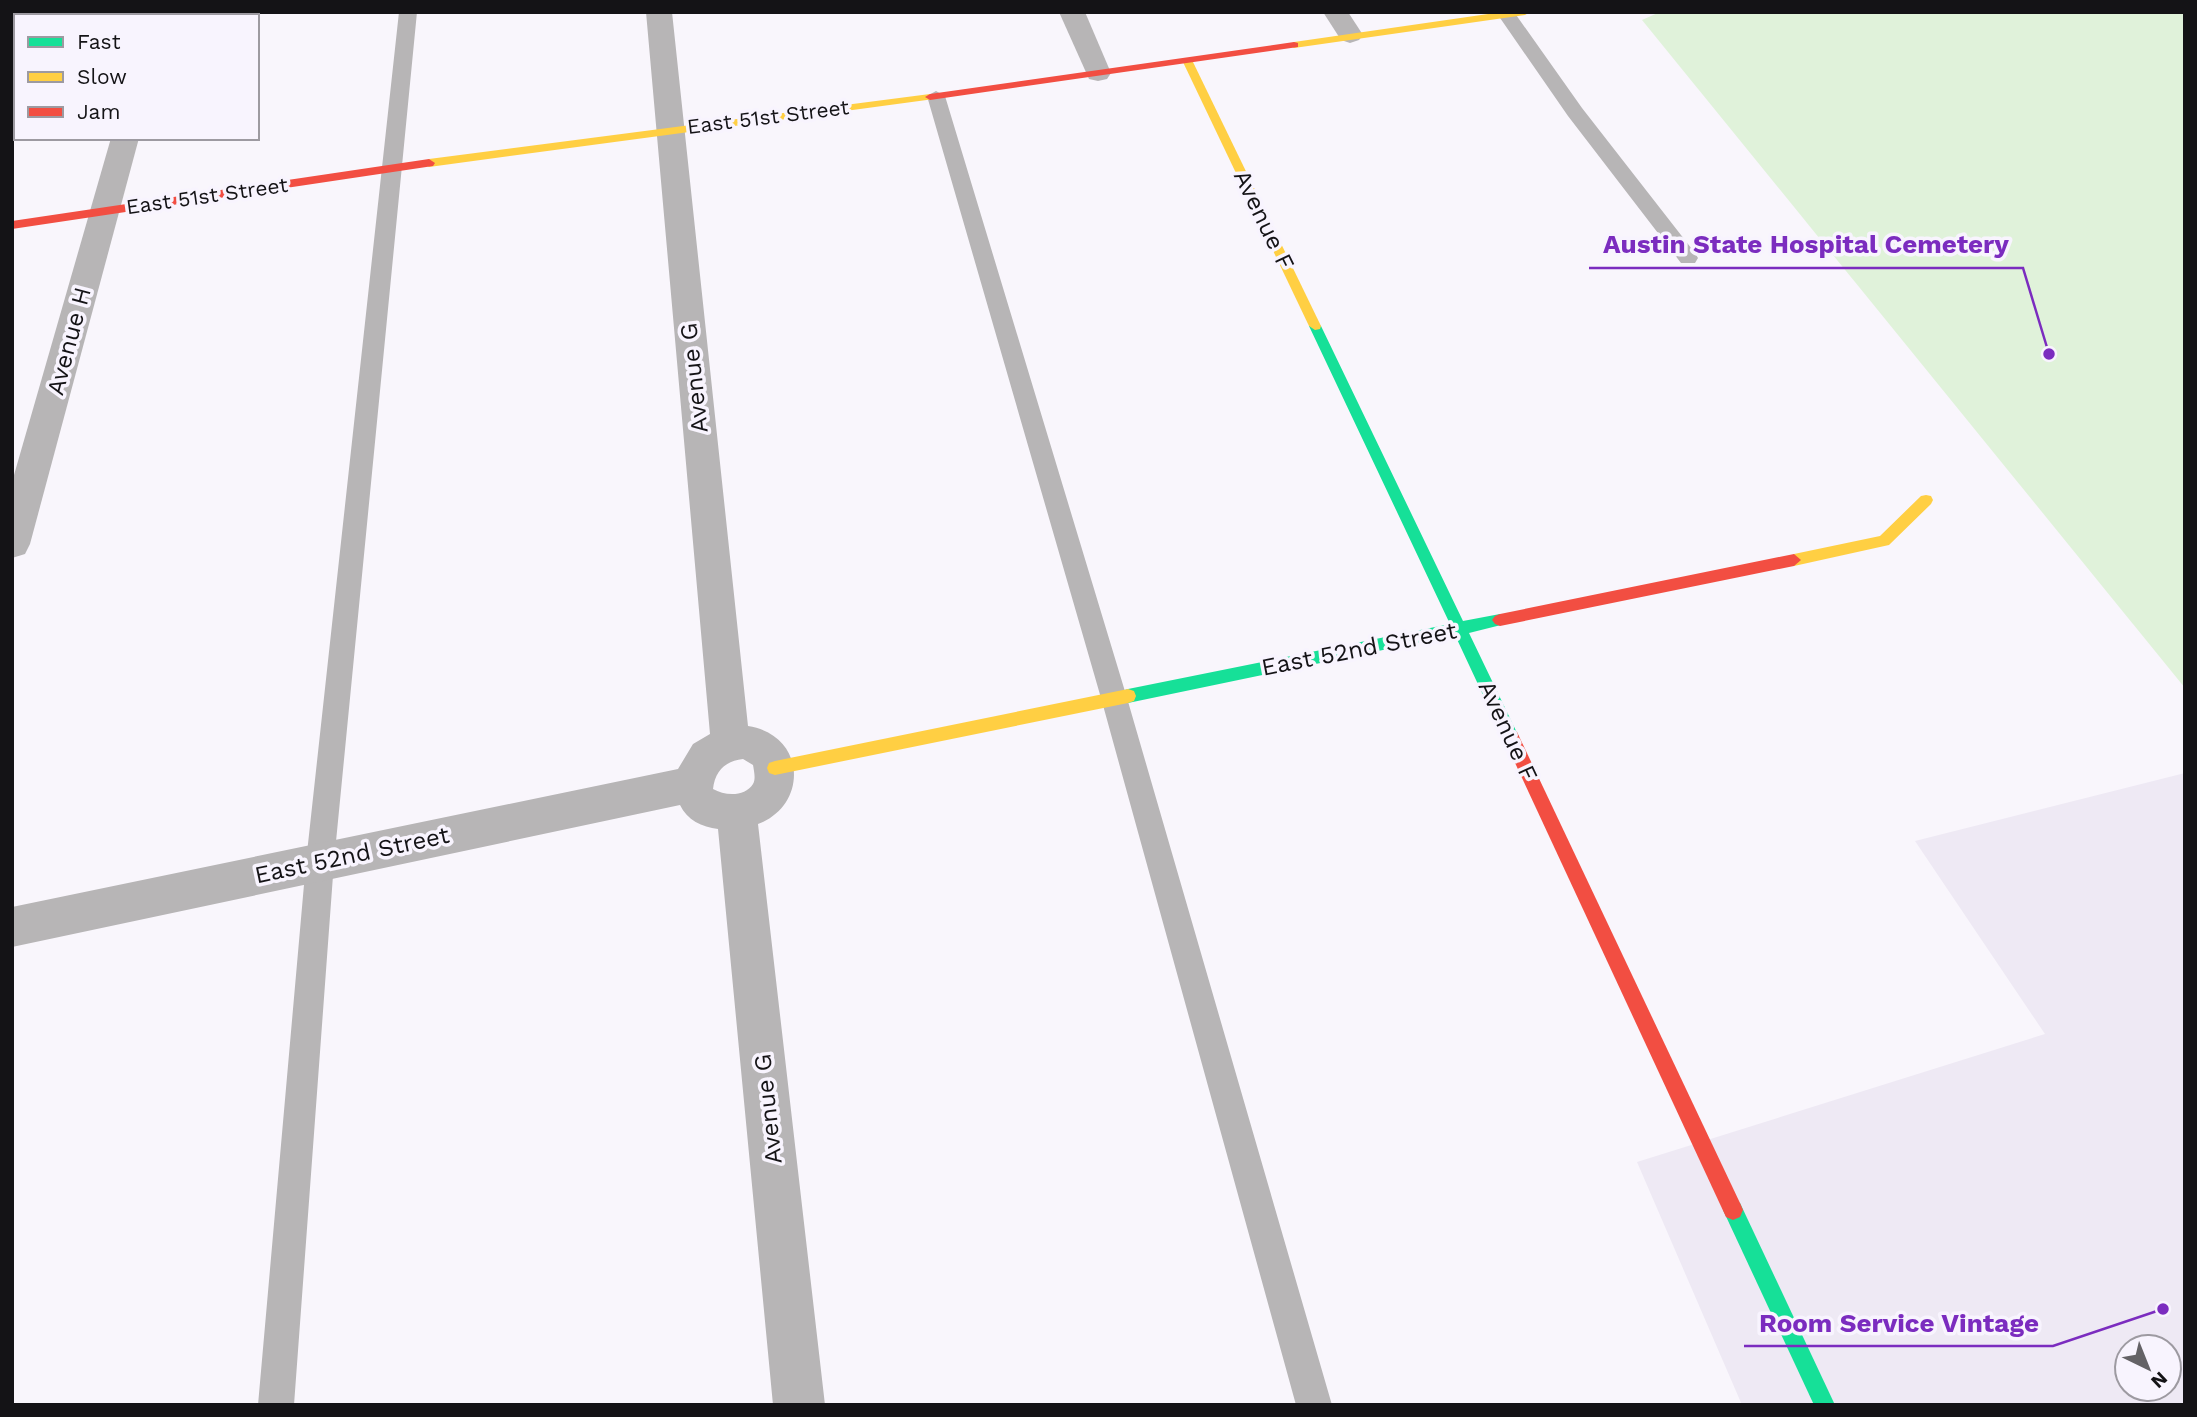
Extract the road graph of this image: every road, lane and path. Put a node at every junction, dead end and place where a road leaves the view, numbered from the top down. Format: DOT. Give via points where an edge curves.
graph roads {
  1 [pos="408,12"];
  2 [pos="659,12"];
  3 [pos="1072,12"];
  4 [pos="1335,12"];
  5 [pos="1516,13"];
  6 [pos="1350,35"];
  7 [pos="1187,60"];
  8 [pos="1098,73"];
  9 [pos="936,96"];
  10 [pos="670,130"];
  11 [pos="124,140"];
  12 [pos="393,168"];
  13 [pos="104,212"];
  14 [pos="12,225"];
  15 [pos="1688,258"];
  16 [pos="1926,500"];
  17 [pos="12,544"];
  18 [pos="1460,629"];
  19 [pos="1114,698"];
  20 [pos="730,743"];
  21 [pos="775,768"];
  22 [pos="693,784"];
  23 [pos="737,814"];
  24 [pos="320,862"];
  25 [pos="12,927"];
  26 [pos="276,1405"];
  27 [pos="799,1405"];
  28 [pos="1314,1405"];
  29 [pos="1825,1405"];
  1 -- 12 [label="lane"];
  2 -- 10 [label="street, Avenue G"];
  3 -- 8 [label="street"];
  4 -- 6 [label="street"];
  5 -- 6 [label="street, East 51st Street"];
  5 -- 15 [label="lane" via="1575,112"];
  6 -- 7 [label="street, East 51st Street"];
  7 -- 8 [label="street, East 51st Street"];
  7 -- 18 [label="street, Avenue F"];
  8 -- 9 [label="street, East 51st Street"];
  9 -- 10 [label="street, East 51st Street"];
  9 -- 19 [label="lane"];
  10 -- 12 [label="street, East 51st Street"];
  10 -- 20 [label="street, Avenue G"];
  11 -- 13 [label="street, Avenue H"];
  12 -- 13 [label="street, East 51st Street"];
  12 -- 24 [label="lane"];
  13 -- 14 [label="street, East 51st Street"];
  13 -- 17 [label="street, Avenue H"];
  16 -- 18 [label="street, East 52nd Street" via="1884,541"];
  18 -- 19 [label="street, East 52nd Street"];
  18 -- 29 [label="street, Avenue F"];
  19 -- 21 [label="street, East 52nd Street"];
  19 -- 28 [label="lane"];
  20 -- 21 [label="street" via="755,744 772,757"];
  20 -- 22 [label="street" via="708,754"];
  21 -- 23 [label="street" via="771,791"];
  22 -- 23 [label="street" via="702,805"];
  22 -- 24 [label="street, East 52nd Street"];
  23 -- 27 [label="street, Avenue G"];
  24 -- 25 [label="street, East 52nd Street"];
  24 -- 26 [label="lane"];
}
